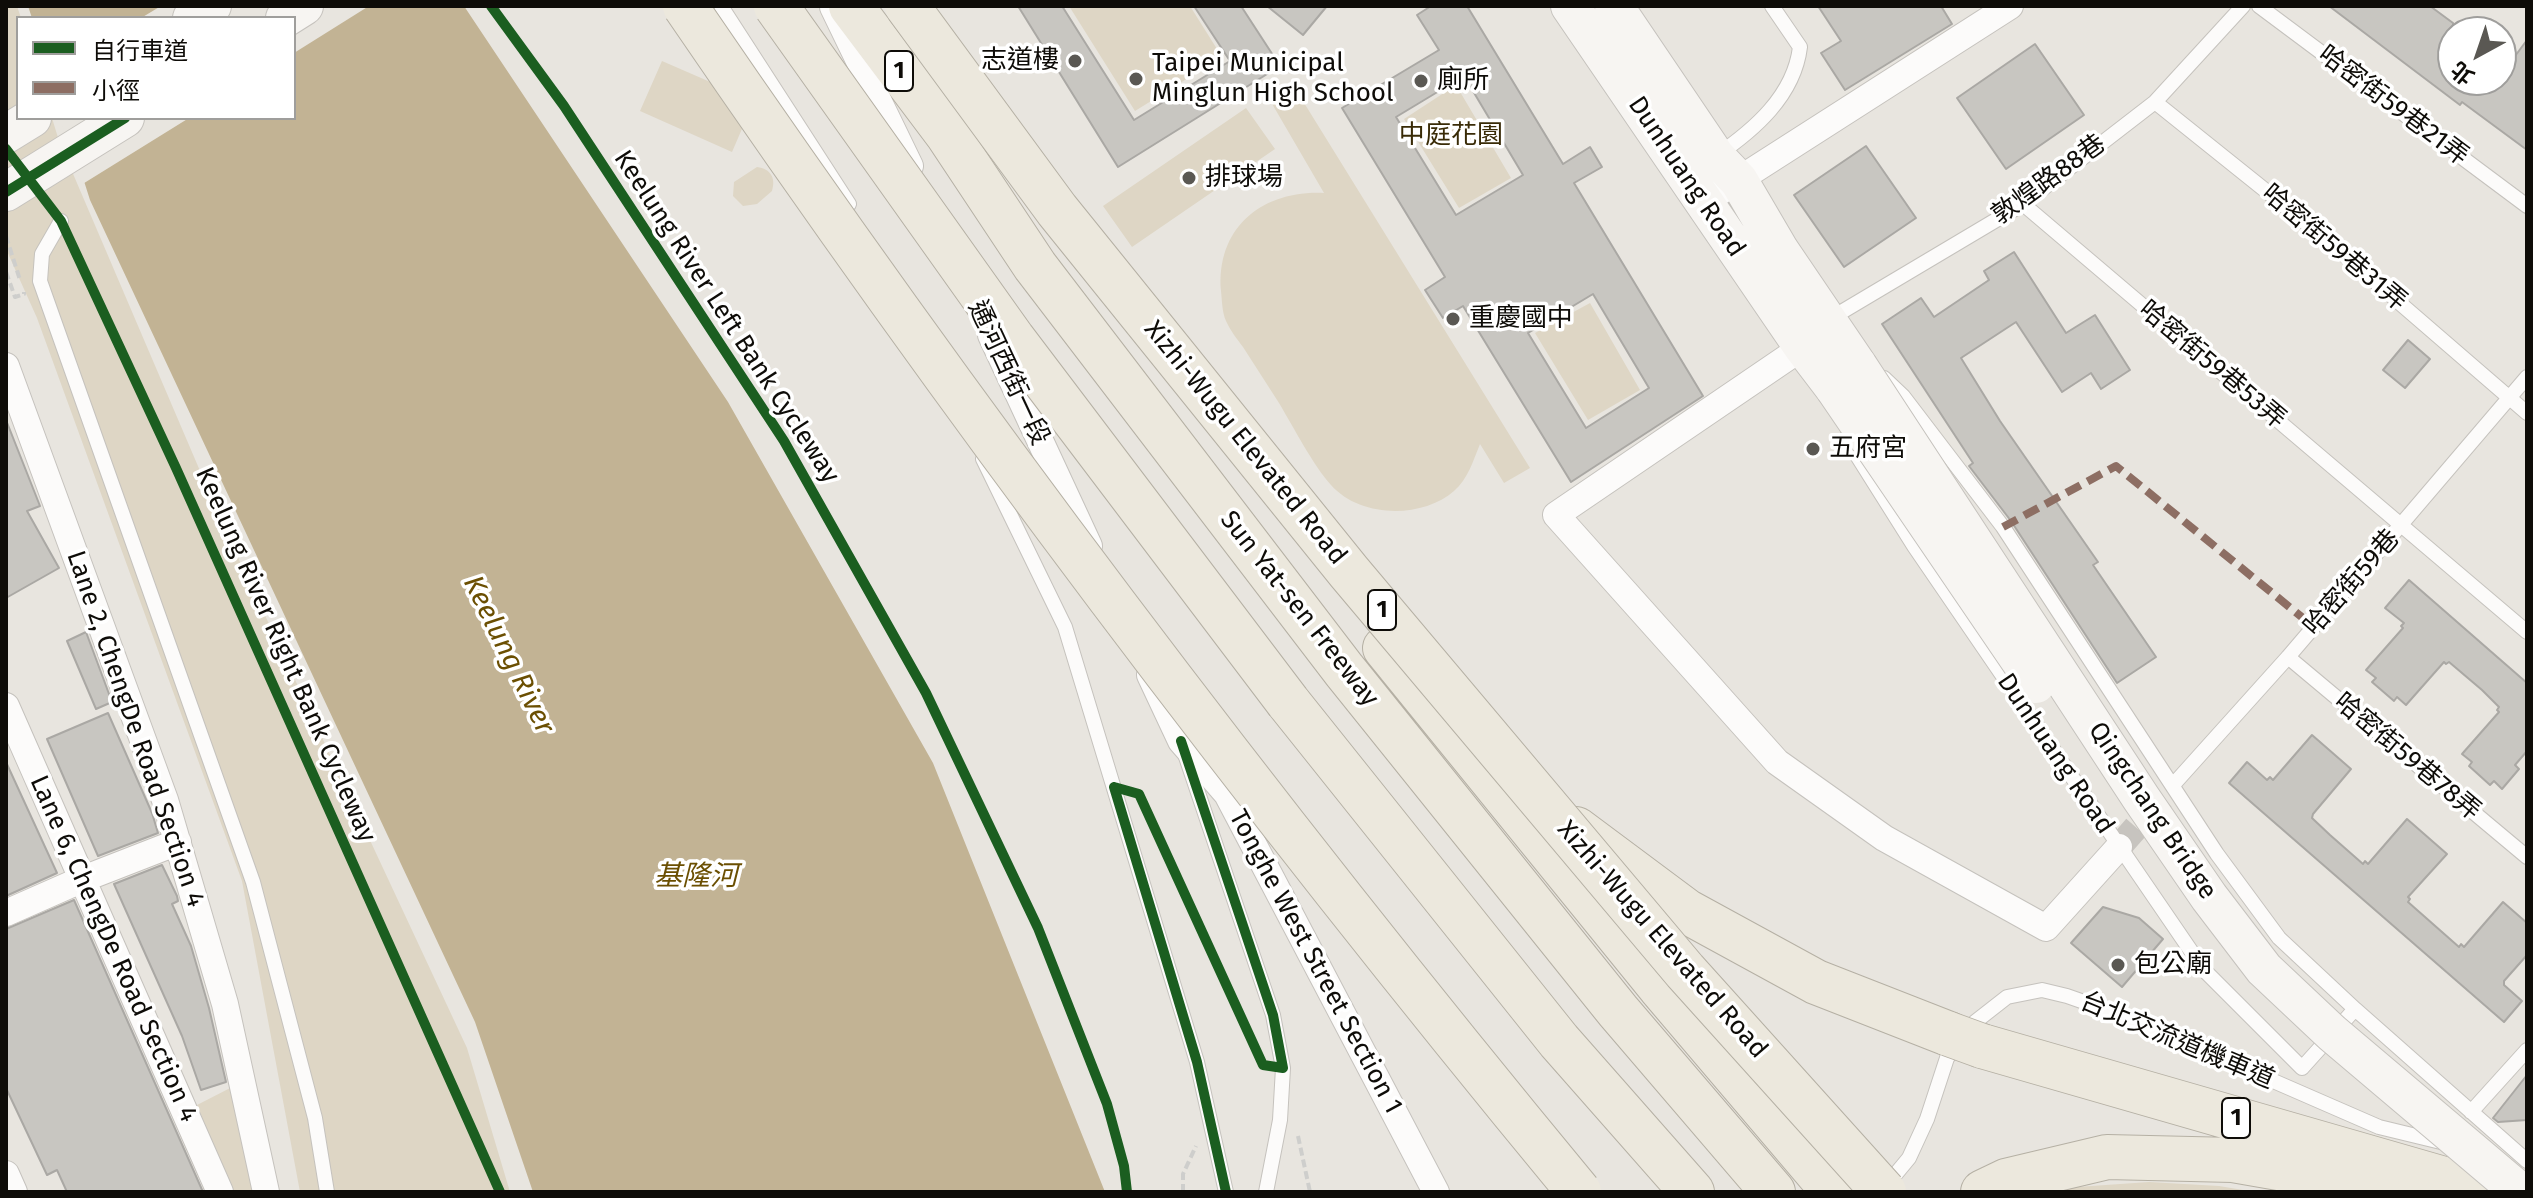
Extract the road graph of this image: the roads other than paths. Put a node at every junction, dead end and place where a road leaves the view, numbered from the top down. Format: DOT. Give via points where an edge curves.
graph roads {
  1 [pos="685,6"];
  2 [pos="721,6"];
  3 [pos="776,6"];
  4 [pos="832,6"];
  5 [pos="851,6"];
  6 [pos="907,6"];
  7 [pos="1570,6"];
  8 [pos="1614,6"];
  9 [pos="1772,6"];
  10 [pos="2010,6"];
  11 [pos="2243,6"];
  12 [pos="2259,6"];
  13 [pos="2155,102"];
  14 [pos="29,120"];
  15 [pos="122,120"];
  16 [pos="6,134"];
  17 [pos="948,135"];
  18 [pos="1728,169"];
  19 [pos="6,192"];
  20 [pos="1704,202"];
  21 [pos="2023,204"];
  22 [pos="2527,206"];
  23 [pos="854,212"];
  24 [pos="61,221"];
  25 [pos="888,271"];
  26 [pos="1821,331"];
  27 [pos="6,366"];
  28 [pos="2527,377"];
  29 [pos="1846,378"];
  30 [pos="2510,397"];
  31 [pos="2527,413"];
  32 [pos="2401,526"];
  33 [pos="2527,632"];
  34 [pos="2288,657"];
  35 [pos="6,706"];
  36 [pos="1439,714"];
  37 [pos="1181,741"];
  38 [pos="2173,785"];
  39 [pos="178,842"];
  40 [pos="2119,847"];
  41 [pos="2527,857"];
  42 [pos="83,879"];
  43 [pos="6,913"];
  44 [pos="2355,1009"];
  45 [pos="2527,1050"];
  46 [pos="2471,1112"];
  47 [pos="1634,1126"];
  48 [pos="2527,1162"];
  49 [pos="6,1174"];
  50 [pos="1822,1178"];
  51 [pos="14,1192"];
  52 [pos="220,1192"];
  53 [pos="266,1192"];
  54 [pos="327,1192"];
  55 [pos="1226,1192"];
  56 [pos="1266,1192"];
  57 [pos="1436,1192"];
  58 [pos="1579,1192"];
  59 [pos="1674,1192"];
  60 [pos="1692,1192"];
  61 [pos="1773,1192"];
  62 [pos="1882,1192"];
  63 [pos="1983,1192"];
  64 [pos="2413,1192"];
  65 [pos="2483,1192"];
  66 [pos="2489,1192"];
  67 [pos="2520,1192"];
  1 -- 58 [label="highway, bridge" via="921,343 1157,660 1420,1000"];
  2 -- 23 [label="lane"];
  3 -- 47 [label="highway, bridge" via="1013,339 1288,702 1559,1041"];
  4 -- 37 [label="street, 通河西街一段"];
  5 -- 17 [label="highway, Sun Yat-sen Freeway / 1"];
  6 -- 62 [label="highway, Xizhi-Wugu Elevated Road / 1, bridge" via="1057,210 1349,572 1685,971"];
  7 -- 20 [label="street, Dunhuang Road"];
  8 -- 18 [label="street, Dunhuang Road"];
  9 -- 18 [label="lane" via="1800,47 1798,59 1778,102 1748,134"];
  10 -- 18 [label="street"];
  11 -- 13 [label="lane, 敦煌路88巷"];
  12 -- 22 [label="lane, 哈密街59巷21弄"];
  13 -- 21 [label="lane, 敦煌路88巷"];
  13 -- 30 [label="lane, 哈密街59巷31弄"];
  14 -- 16 [label="street"];
  15 -- 19 [label="street"];
  17 -- 36 [label="highway, 1" via="1053,237"];
  17 -- 61 [label="highway, Sun Yat-sen Freeway / 1" via="1035,266 1344,670 1618,1011"];
  18 -- 20 [label="street"];
  18 -- 26 [label="street, Dunhuang Road" via="1780,251"];
  20 -- 26 [label="street, Dunhuang Road"];
  21 -- 26 [label="lane, 敦煌路88巷"];
  21 -- 32 [label="lane, 哈密街59巷53弄"];
  24 -- 54 [label="lane" via="42,254 40,281 253,882 315,1118"];
  25 -- 55 [label="lane" via="1065,627 1197,1062"];
  26 -- 29 [label="street, Dunhuang Road"];
  26 -- 38 [label="lane, Dunhuang Road" via="1903,396 2003,527"];
  26 -- 40 [label="lane, Dunhuang Road" via="1848,441"];
  26 -- 40 [label="street" via="1556,515 1777,762 1884,838 2046,928"];
  27 -- 39 [label="street, Lane 2, ChengDe Road Section 4"];
  28 -- 30 [label="lane, 哈密街59巷"];
  29 -- 65 [label="street, Qingchang Bridge, bridge" via="2179,895 2239,973 2319,1051"];
  29 -- 67 [label="street, Qingchang Bridge, bridge" via="2264,969"];
  30 -- 31 [label="lane, 哈密街59巷31弄"];
  30 -- 32 [label="lane, 哈密街59巷"];
  32 -- 33 [label="lane, 哈密街59巷53弄"];
  32 -- 34 [label="lane, 哈密街59巷"];
  34 -- 38 [label="lane, 哈密街59巷"];
  34 -- 41 [label="lane, 哈密街59巷78弄"];
  35 -- 42 [label="street, Lane 6, ChengDe Road Section 4"];
  36 -- 50 [label="highway, 1"];
  36 -- 66 [label="highway, 1" via="1540,802 1686,911 1816,982 1966,1040"];
  37 -- 56 [label="lane" via="1273,1015 1281,1055 1280,1120"];
  37 -- 57 [label="street, Tonghe West Street Section 1" via="1227,794"];
  38 -- 44 [label="lane, Dunhuang Road" via="2279,938"];
  39 -- 42 [label="street"];
  39 -- 53 [label="street, Lane 2, ChengDe Road Section 4" via="225,1004"];
  40 -- 44 [label="lane, Dunhuang Road" via="2204,970 2302,1068"];
  42 -- 43 [label="street"];
  42 -- 52 [label="street, Lane 6, ChengDe Road Section 4"];
  44 -- 46 [label="lane, Dunhuang Road"];
  45 -- 46 [label="lane"];
  46 -- 48 [label="lane, Dunhuang Road"];
  47 -- 59 [label="highway"];
  47 -- 60 [label="highway"];
  48 -- 62 [label="lane, 台北交流道機車道" via="2379,1127 2124,1016 2042,990 2007,997 1975,1022 1947,1058 1909,1158"];
  49 -- 51 [label="street"];
  63 -- 64 [label="highway, 1" via="2006,1181 2107,1157 2233,1160"];
}
